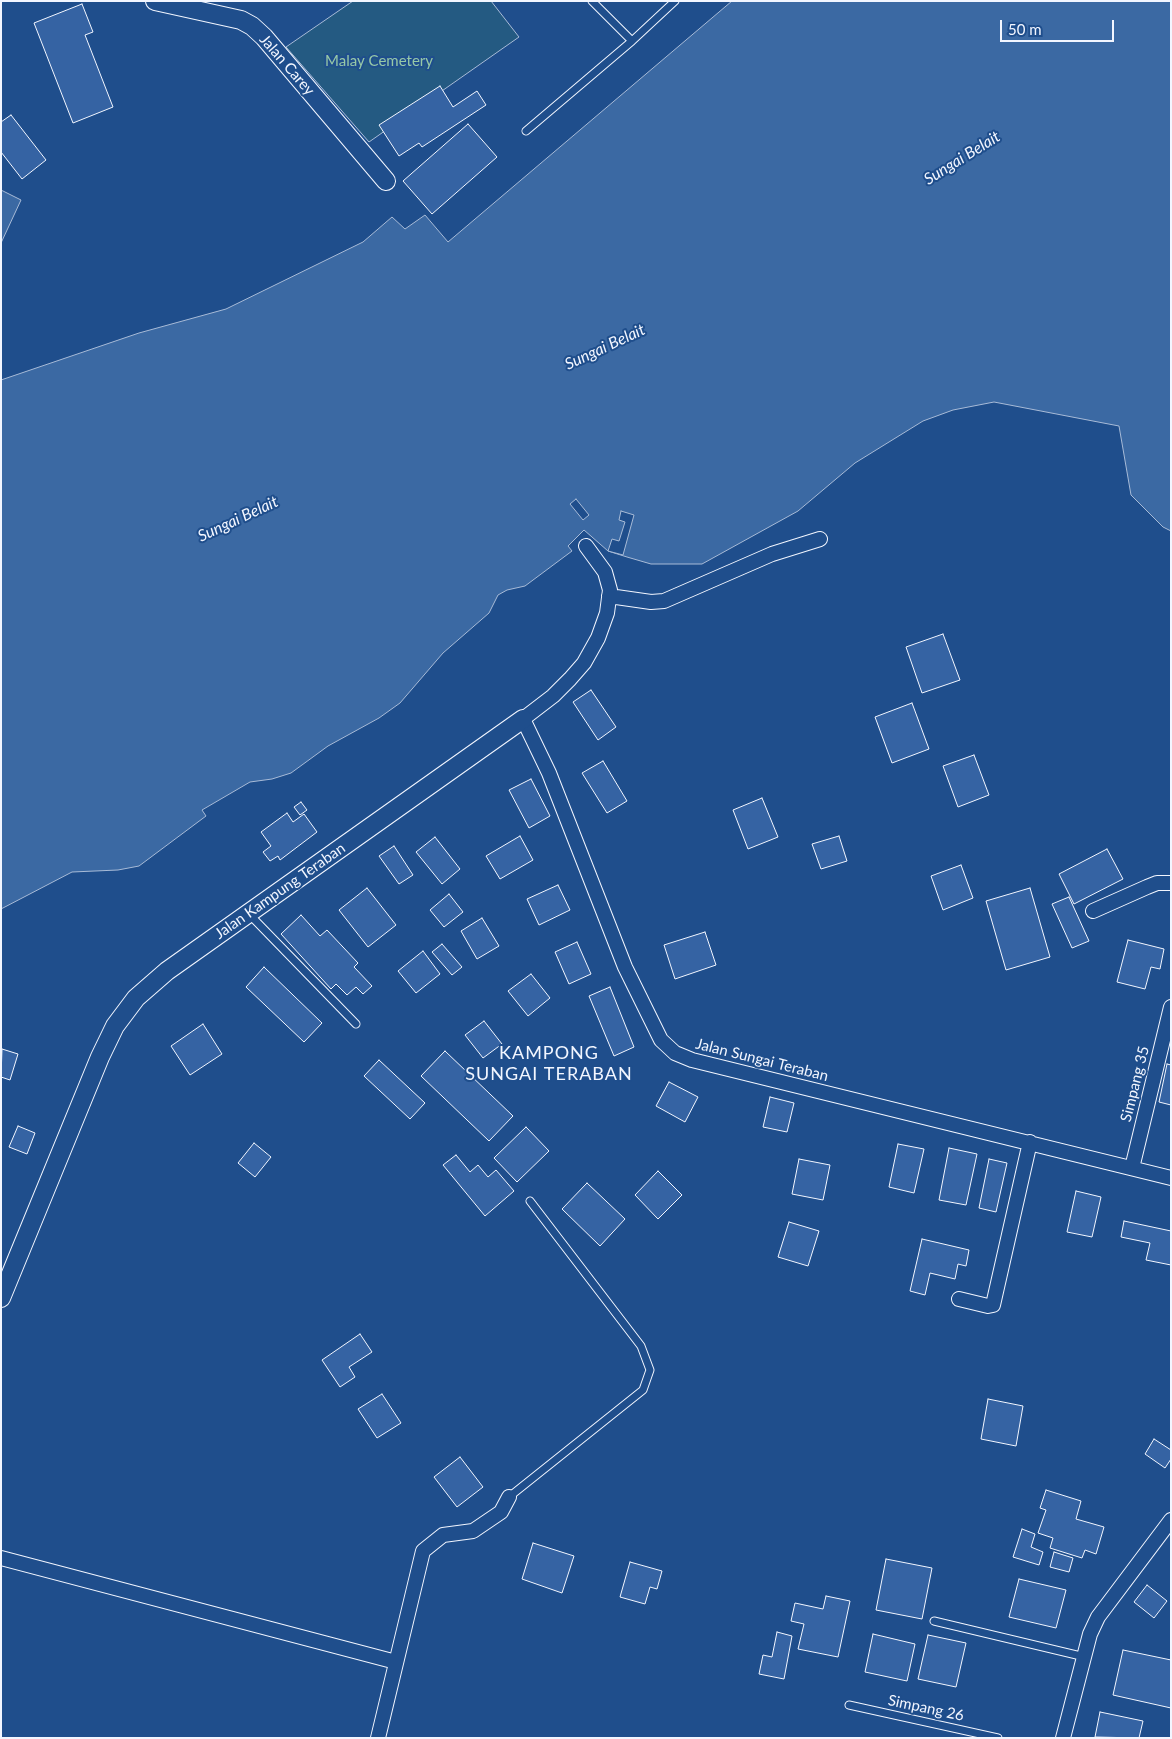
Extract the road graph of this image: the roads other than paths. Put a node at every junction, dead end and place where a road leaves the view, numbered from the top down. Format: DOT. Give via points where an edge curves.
graph roads {
  1 [pos="155,1"];
  2 [pos="592,1"];
  3 [pos="675,1"];
  4 [pos="632,41"];
  5 [pos="526,130"];
  6 [pos="386,181"];
  7 [pos="820,539"];
  8 [pos="586,546"];
  9 [pos="609,596"];
  10 [pos="523,719"];
  11 [pos="1171,883"];
  12 [pos="1093,911"];
  13 [pos="248,914"];
  14 [pos="1171,1007"];
  15 [pos="356,1024"];
  16 [pos="1030,1142"];
  17 [pos="1132,1168"];
  18 [pos="1171,1178"];
  19 [pos="530,1201"];
  20 [pos="1,1298"];
  21 [pos="959,1298"];
  22 [pos="509,1498"];
  23 [pos="1171,1520"];
  24 [pos="1,1558"];
  25 [pos="934,1621"];
  26 [pos="1085,1656"];
  27 [pos="396,1662"];
  28 [pos="849,1705"];
  29 [pos="378,1738"];
  30 [pos="998,1738"];
  31 [pos="1063,1738"];
  1 -- 6 [label="street, Jalan Carey" via="241,20 252,26"];
  2 -- 4 [label="lane"];
  3 -- 4 [label="lane"];
  4 -- 5 [label="lane"];
  7 -- 9 [label="street" via="772,554 664,601"];
  8 -- 9 [label="street, Jalan Kampung Teraban" via="605,572"];
  9 -- 10 [label="street, Jalan Kampung Teraban" via="598,638 584,663 553,696"];
  10 -- 13 [label="street, Jalan Kampung Teraban"];
  10 -- 16 [label="street, Jalan Sungai Teraban" via="549,773 625,967 661,1040 675,1053 742,1073"];
  11 -- 12 [label="street" via="1157,883"];
  13 -- 15 [label="lane"];
  13 -- 20 [label="street, Jalan Kampung Teraban" via="167,971 136,998 115,1026"];
  14 -- 17 [label="street, Simpang 35"];
  16 -- 17 [label="street, Jalan Sungai Teraban"];
  16 -- 21 [label="street" via="993,1305"];
  17 -- 18 [label="street, Jalan Sungai Teraban"];
  19 -- 22 [label="lane" via="641,1346 650,1370 643,1390"];
  22 -- 27 [label="street" via="501,1512 473,1531 443,1535 423,1551"];
  23 -- 26 [label="street" via="1098,1616"];
  24 -- 27 [label="street"];
  25 -- 26 [label="lane"];
  26 -- 31 [label="street"];
  27 -- 29 [label="street"];
  28 -- 30 [label="lane, Simpang 26"];
}
